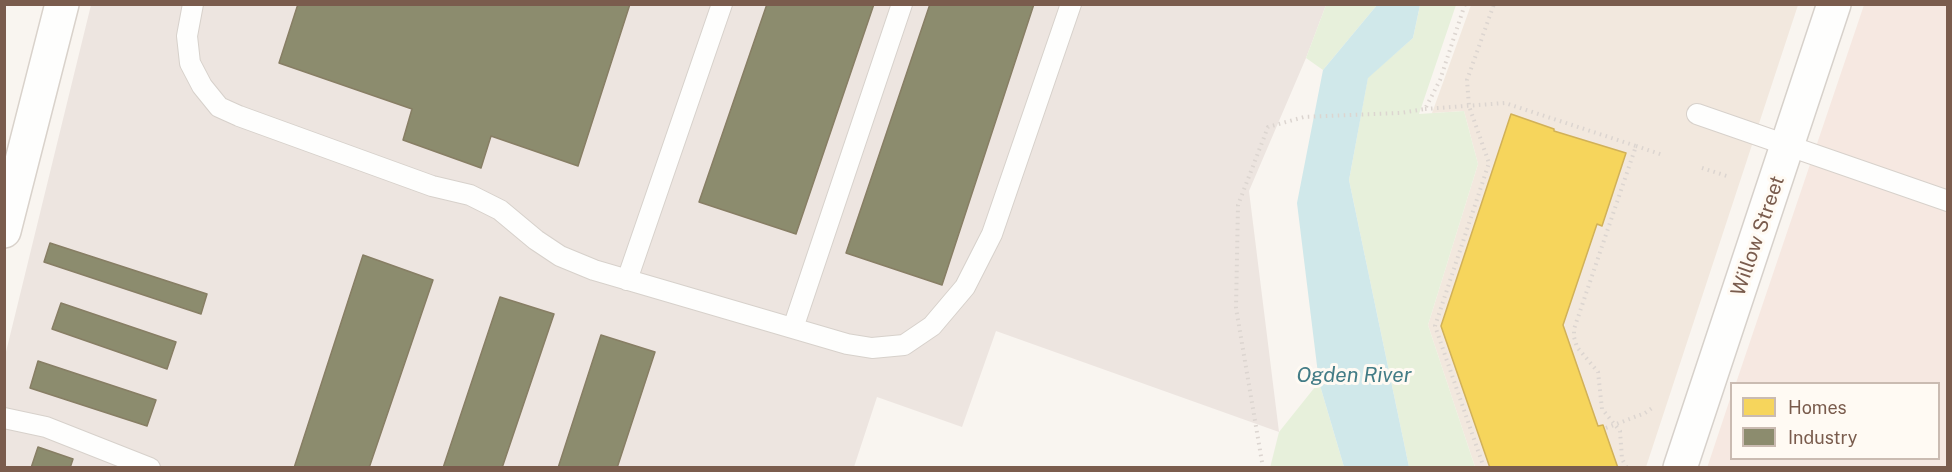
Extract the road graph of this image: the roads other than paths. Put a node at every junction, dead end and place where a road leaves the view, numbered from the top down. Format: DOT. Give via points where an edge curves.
graph roads {
  1 [pos="62,4"];
  2 [pos="193,4"];
  3 [pos="722,4"];
  4 [pos="902,4"];
  5 [pos="1071,4"];
  6 [pos="1834,4"];
  7 [pos="1697,114"];
  8 [pos="1788,146"];
  9 [pos="1947,201"];
  10 [pos="4,231"];
  11 [pos="627,280"];
  12 [pos="793,328"];
  13 [pos="4,417"];
  14 [pos="150,468"];
  15 [pos="1680,468"];
  1 -- 10 [label="street"];
  2 -- 11 [label="lane" via="187,36 190,63 219,107 421,182 470,195 500,210 560,256"];
  3 -- 11 [label="lane"];
  4 -- 12 [label="lane"];
  5 -- 12 [label="lane" via="992,234 965,286 932,326 904,345 872,348"];
  6 -- 8 [label="street, Willow Street"];
  7 -- 8 [label="lane"];
  8 -- 9 [label="lane"];
  8 -- 15 [label="street, Willow Street"];
  11 -- 12 [label="lane"];
  13 -- 14 [label="lane" via="46,427"];
}
